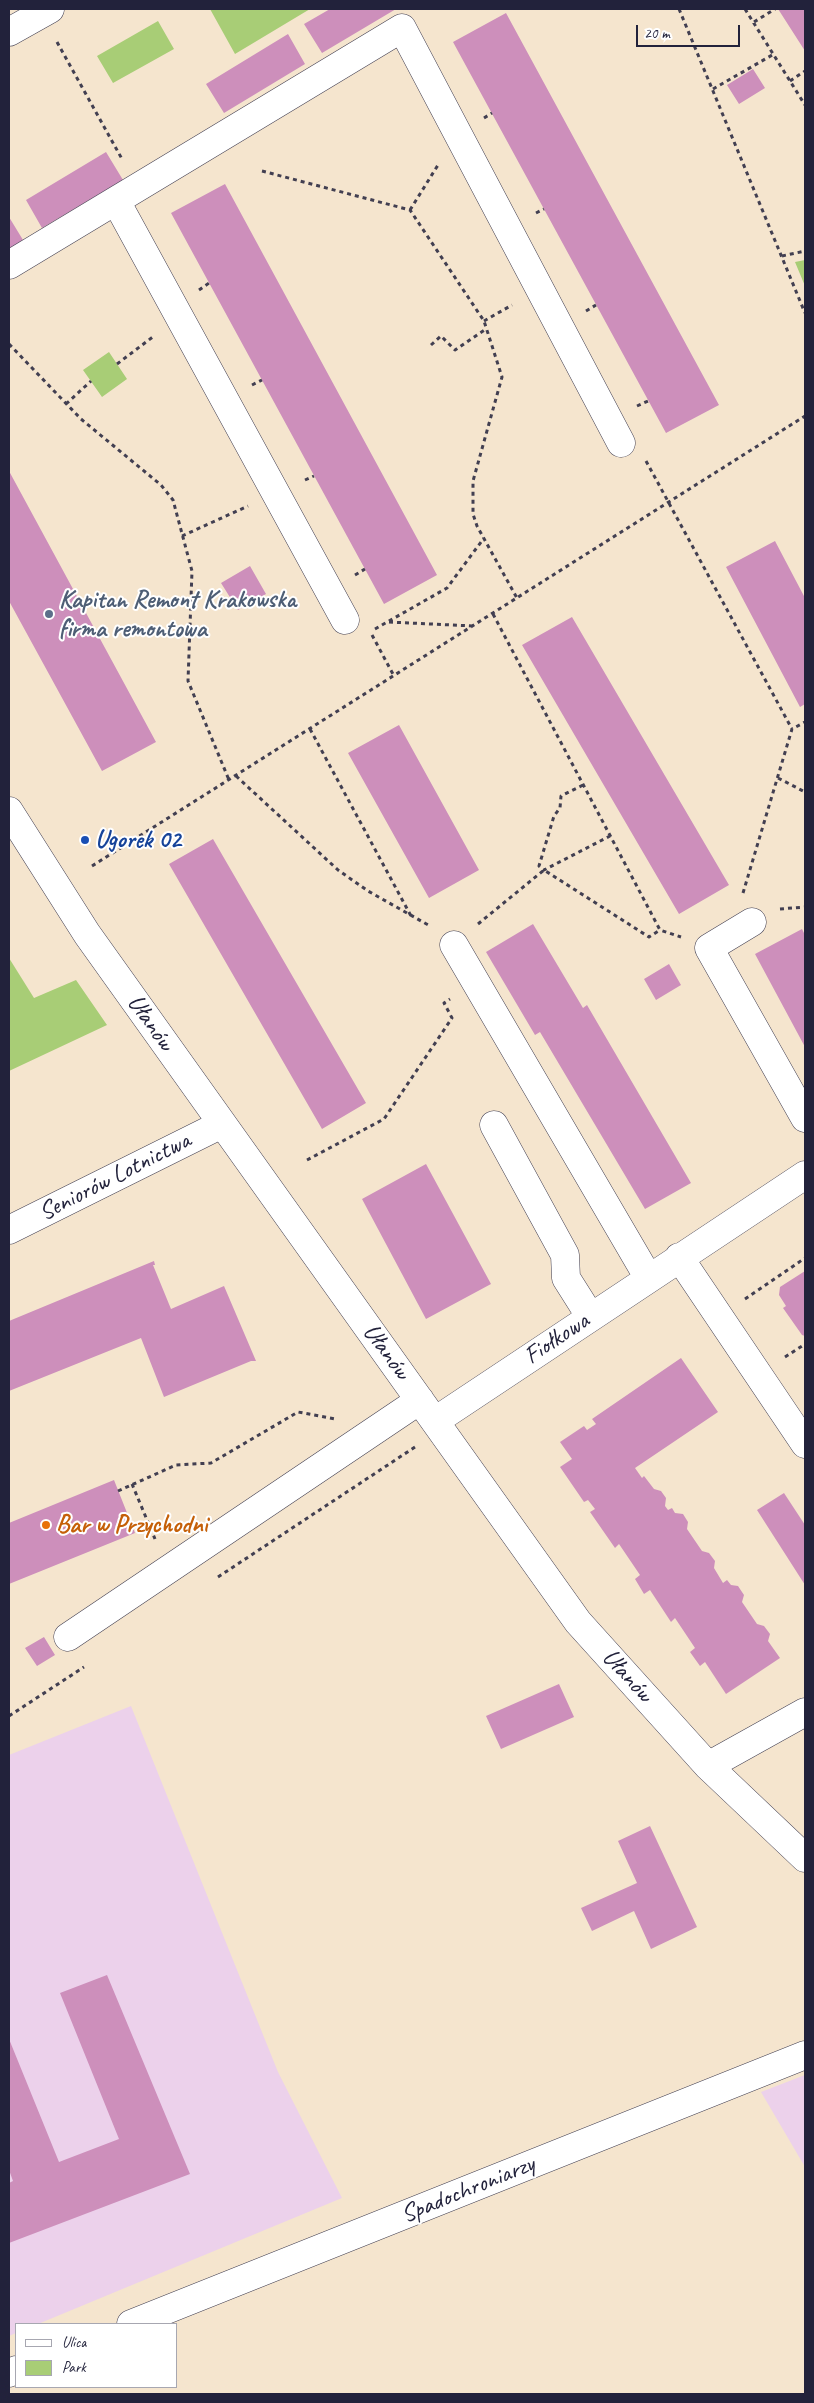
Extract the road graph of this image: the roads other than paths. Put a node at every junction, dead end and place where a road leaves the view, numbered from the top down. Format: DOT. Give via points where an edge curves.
graph roads {
  1 [pos="45,11"];
  2 [pos="9,32"];
  3 [pos="127,194"];
  4 [pos="9,265"];
  5 [pos="621,443"];
  6 [pos="345,620"];
  7 [pos="9,811"];
  8 [pos="752,922"];
  9 [pos="454,934"];
  10 [pos="805,1118"];
  11 [pos="222,1124"];
  12 [pos="494,1125"];
  13 [pos="805,1175"];
  14 [pos="9,1230"];
  15 [pos="679,1257"];
  16 [pos="648,1278"];
  17 [pos="590,1316"];
  18 [pos="428,1411"];
  19 [pos="805,1444"];
  20 [pos="68,1637"];
  21 [pos="805,1712"];
  22 [pos="708,1766"];
  23 [pos="805,1858"];
  24 [pos="805,2055"];
  25 [pos="134,2323"];
  1 -- 2 [label="street"];
  3 -- 4 [label="street"];
  3 -- 5 [label="street" via="402,28"];
  3 -- 6 [label="street" via="180,320"];
  7 -- 11 [label="street, Ułanów" via="87,934"];
  8 -- 10 [label="street" via="709,948"];
  9 -- 16 [label="street"];
  11 -- 14 [label="street, Seniorów Lotnictwa"];
  11 -- 18 [label="street, Ułanów"];
  12 -- 17 [label="street" via="565,1255 566,1278"];
  13 -- 15 [label="street, Fiołkowa"];
  15 -- 16 [label="street, Fiołkowa"];
  15 -- 19 [label="street"];
  16 -- 17 [label="street, Fiołkowa"];
  17 -- 18 [label="street, Fiołkowa"];
  18 -- 20 [label="street, Fiołkowa" via="168,1570"];
  18 -- 22 [label="street, Ułanów" via="578,1622"];
  21 -- 22 [label="street"];
  22 -- 23 [label="street, Ułanów"];
  24 -- 25 [label="street, Spadochroniarzy"];
}
